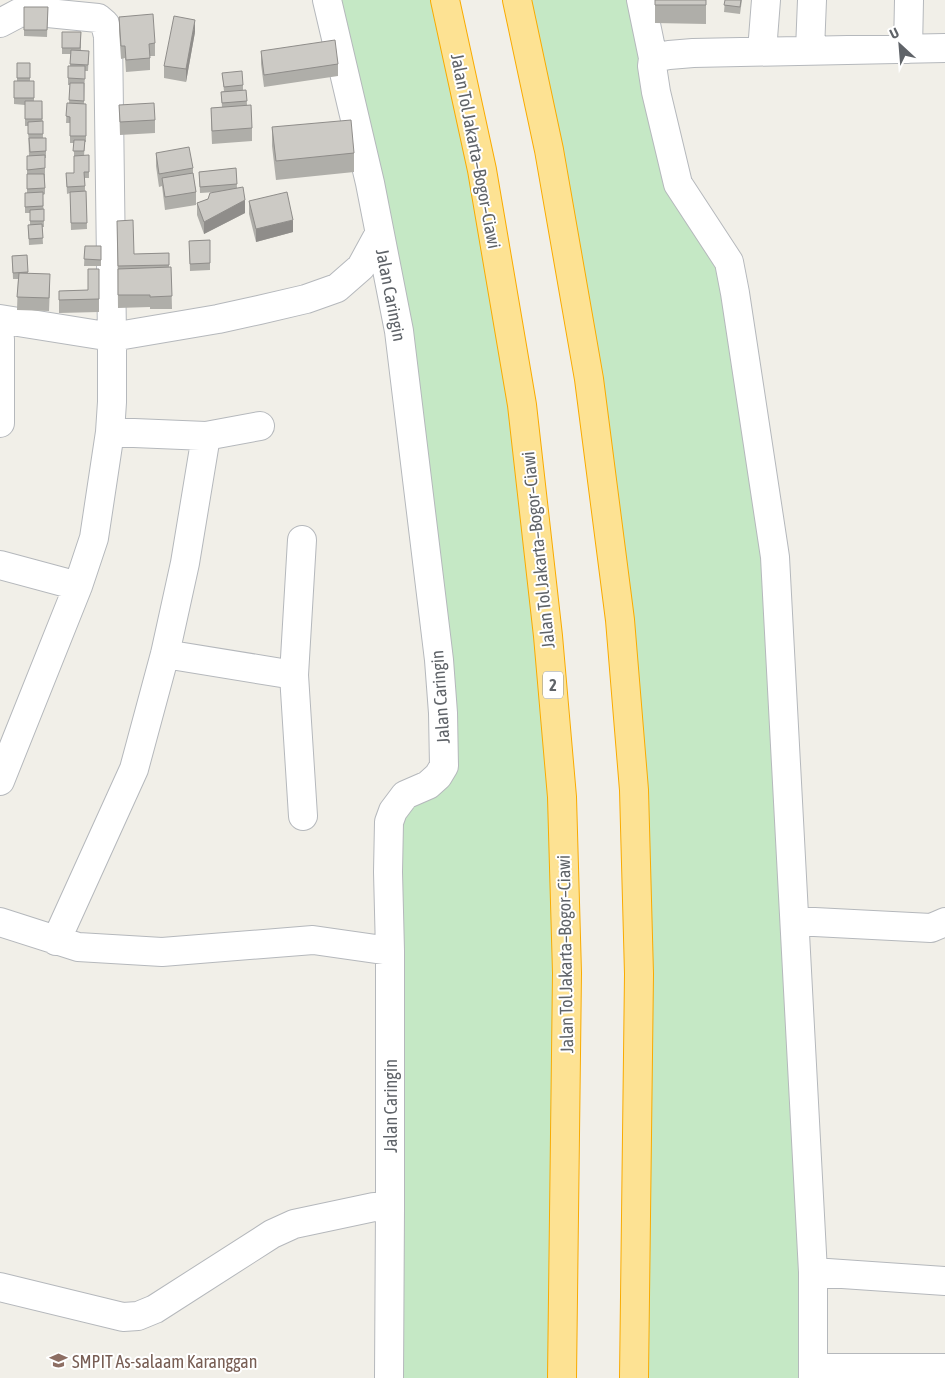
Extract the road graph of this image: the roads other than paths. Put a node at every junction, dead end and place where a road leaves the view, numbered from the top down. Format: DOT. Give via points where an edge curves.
graph roads {
  1 [pos="327,0"];
  2 [pos="445,0"];
  3 [pos="517,0"];
  4 [pos="641,0"];
  5 [pos="766,0"];
  6 [pos="812,0"];
  7 [pos="909,0"];
  8 [pos="0,23"];
  9 [pos="945,48"];
  10 [pos="908,49"];
  11 [pos="810,50"];
  12 [pos="762,51"];
  13 [pos="653,58"];
  14 [pos="379,234"];
  15 [pos="0,319"];
  16 [pos="112,336"];
  17 [pos="0,339"];
  18 [pos="0,423"];
  19 [pos="260,426"];
  20 [pos="110,432"];
  21 [pos="206,436"];
  22 [pos="302,540"];
  23 [pos="0,565"];
  24 [pos="78,586"];
  25 [pos="165,654"];
  26 [pos="294,675"];
  27 [pos="0,781"];
  28 [pos="303,816"];
  29 [pos="795,921"];
  30 [pos="0,922"];
  31 [pos="940,930"];
  32 [pos="56,941"];
  33 [pos="390,951"];
  34 [pos="390,1208"];
  35 [pos="813,1272"];
  36 [pos="945,1282"];
  37 [pos="0,1287"];
  38 [pos="945,1368"];
  39 [pos="813,1373"];
  40 [pos="389,1378"];
  41 [pos="562,1378"];
  42 [pos="634,1378"];
  1 -- 14 [label="street, Jalan Caringin"];
  2 -- 41 [label="highway, Jalan Tol Jakarta–Bogor–Ciawi / 2" via="482,170 522,405 562,788 567,973"];
  3 -- 42 [label="highway" via="549,150 589,379 620,620 634,790 639,974"];
  4 -- 13 [label="street"];
  5 -- 12 [label="street"];
  6 -- 11 [label="street"];
  7 -- 10 [label="street"];
  8 -- 16 [label="street" via="15,14 38,12 98,18 105,24 108,36"];
  9 -- 10 [label="street"];
  10 -- 11 [label="street"];
  11 -- 12 [label="street"];
  12 -- 13 [label="street"];
  13 -- 29 [label="street" via="656,92 678,184 728,262 735,293 775,556"];
  14 -- 16 [label="street" via="361,268 337,288 218,319"];
  14 -- 33 [label="street, Jalan Caringin" via="399,331 439,660 444,766 428,785 405,796 389,822"];
  15 -- 16 [label="street"];
  16 -- 20 [label="street"];
  17 -- 18 [label="street"];
  19 -- 21 [label="street"];
  20 -- 21 [label="street"];
  20 -- 24 [label="street" via="94,538"];
  21 -- 25 [label="street" via="185,563"];
  22 -- 26 [label="street"];
  23 -- 24 [label="street"];
  24 -- 27 [label="street"];
  25 -- 26 [label="street"];
  25 -- 32 [label="street" via="134,768"];
  26 -- 28 [label="street"];
  29 -- 31 [label="street"];
  29 -- 35 [label="street"];
  30 -- 32 [label="street"];
  32 -- 33 [label="street" via="78,947 162,952 313,940"];
  33 -- 34 [label="street, Jalan Caringin"];
  34 -- 37 [label="street" via="374,1207 294,1224 272,1234 155,1309 138,1316 123,1317"];
  34 -- 40 [label="street, Jalan Caringin"];
  35 -- 36 [label="street"];
  35 -- 39 [label="street"];
  38 -- 39 [label="street"];
}
